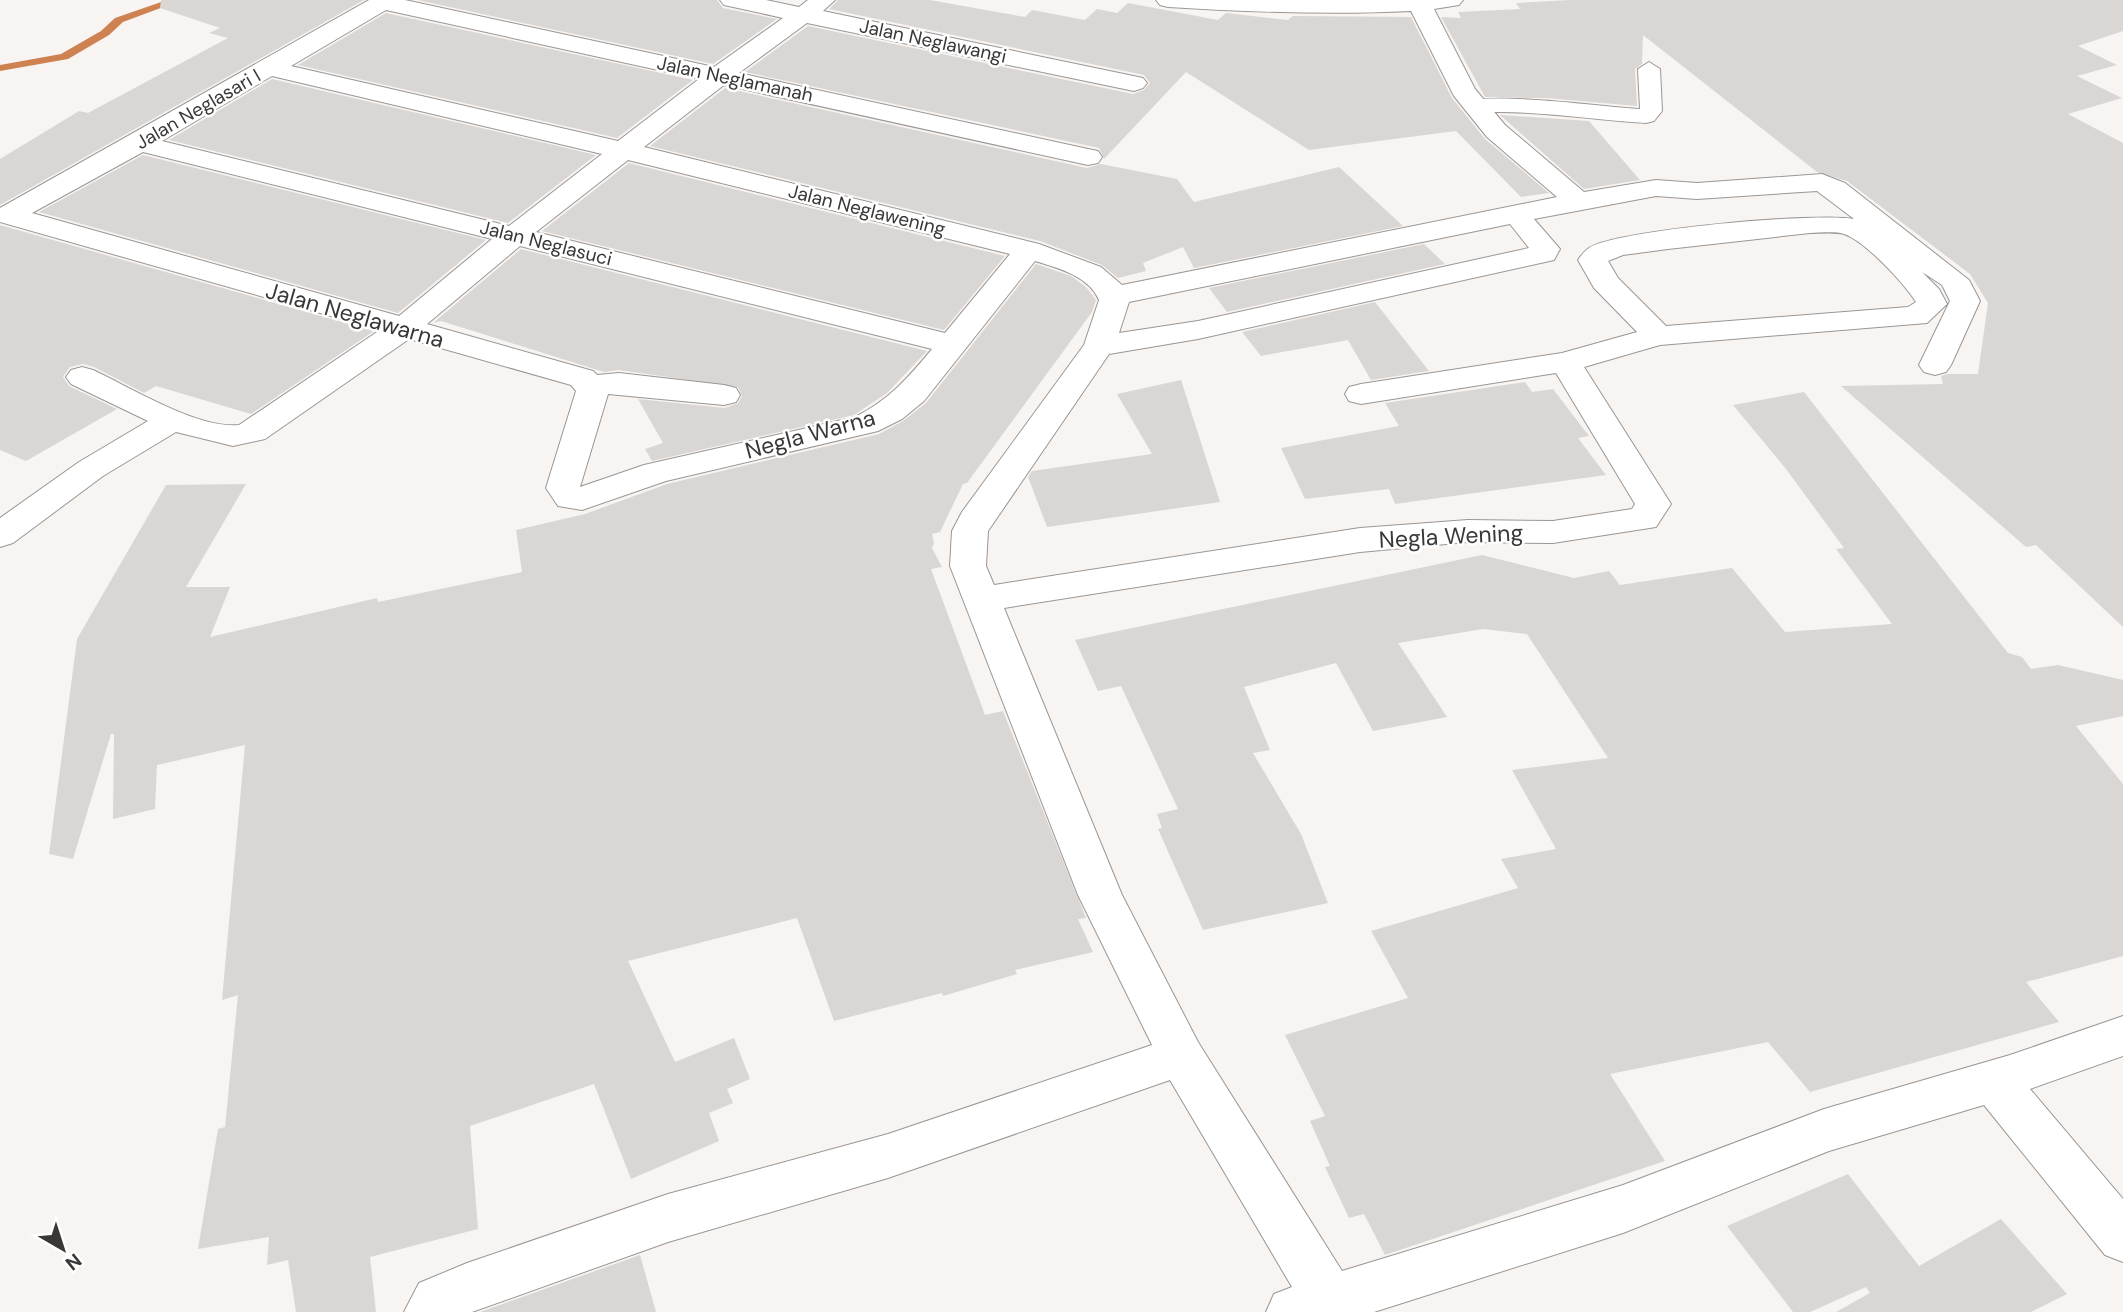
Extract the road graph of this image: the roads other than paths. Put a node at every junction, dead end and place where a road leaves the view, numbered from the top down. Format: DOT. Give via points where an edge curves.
graph roads {
  1 [pos="732,0"];
  2 [pos="1168,0"];
  3 [pos="1451,0"];
  4 [pos="384,1"];
  5 [pos="1420,4"];
  6 [pos="813,7"];
  7 [pos="269,68"];
  8 [pos="1649,69"];
  9 [pos="720,75"];
  10 [pos="1134,83"];
  11 [pos="1475,105"];
  12 [pos="139,144"];
  13 [pos="625,151"];
  14 [pos="1088,157"];
  15 [pos="1579,202"];
  16 [pos="4,218"];
  17 [pos="1524,225"];
  18 [pos="515,235"];
  19 [pos="1029,250"];
  20 [pos="1113,296"];
  21 [pos="402,329"];
  22 [pos="1658,336"];
  23 [pos="952,344"];
  24 [pos="1099,346"];
  25 [pos="1565,362"];
  26 [pos="1935,365"];
  27 [pos="82,377"];
  28 [pos="592,385"];
  29 [pos="1361,394"];
  30 [pos="724,395"];
  31 [pos="173,420"];
  32 [pos="0,535"];
  33 [pos="981,599"];
  34 [pos="2123,1036"];
  35 [pos="1181,1056"];
  36 [pos="1993,1080"];
  37 [pos="2123,1238"];
  38 [pos="1320,1308"];
  39 [pos="431,1312"];
  1 -- 6 [label="street, Jalan Neglawangi"];
  2 -- 5 [label="street"];
  3 -- 5 [label="street"];
  4 -- 7 [label="street, Jalan Neglasari I"];
  4 -- 9 [label="street, Jalan Neglamanah"];
  5 -- 11 [label="street" via="1463,91"];
  6 -- 9 [label="street"];
  6 -- 10 [label="street, Jalan Neglawangi"];
  7 -- 12 [label="street, Jalan Neglasari I"];
  7 -- 13 [label="street, Jalan Neglawening"];
  8 -- 11 [label="lane" via="1651,111 1646,116"];
  9 -- 13 [label="street"];
  9 -- 14 [label="street, Jalan Neglamanah"];
  11 -- 15 [label="street" via="1496,131"];
  12 -- 16 [label="street, Jalan Neglasari I"];
  12 -- 18 [label="street, Jalan Neglasuci"];
  13 -- 18 [label="street"];
  13 -- 19 [label="street, Jalan Neglawening"];
  15 -- 20 [label="street"];
  15 -- 26 [label="street" via="1656,188 1697,191 1822,183 1954,280 1965,301"];
  16 -- 21 [label="street, Jalan Neglawarna"];
  17 -- 24 [label="street" via="1545,249 1544,254 1212,327"];
  18 -- 21 [label="street"];
  18 -- 23 [label="street, Jalan Neglasuci"];
  19 -- 20 [label="street, Jalan Neglawening" via="1073,265 1106,286"];
  19 -- 23 [label="street, Negla Warna"];
  20 -- 24 [label="street"];
  21 -- 28 [label="street, Jalan Neglawarna" via="582,378"];
  21 -- 31 [label="street" via="247,434 219,435"];
  22 -- 22 [label="street" via="1916,316 1932,303 1885,253 1845,225 1775,229 1600,253 1593,260 1605,282"];
  22 -- 25 [label="street"];
  23 -- 28 [label="street, Negla Warna" via="912,394 866,424 656,473 582,499 570,498 563,488"];
  24 -- 33 [label="street" via="970,531 968,566"];
  25 -- 29 [label="street"];
  25 -- 33 [label="street, Negla Wening" via="1653,504 1643,519 1553,532 1468,531 1360,540"];
  27 -- 31 [label="street"];
  28 -- 30 [label="street" via="619,383"];
  31 -- 32 [label="street" via="91,469"];
  33 -- 35 [label="street" via="1101,895"];
  34 -- 36 [label="street"];
  35 -- 38 [label="street"];
  35 -- 39 [label="street" via="888,1156 668,1218 467,1288 438,1301"];
  36 -- 37 [label="street"];
  36 -- 38 [label="street" via="1824,1131 1623,1209"];
}
